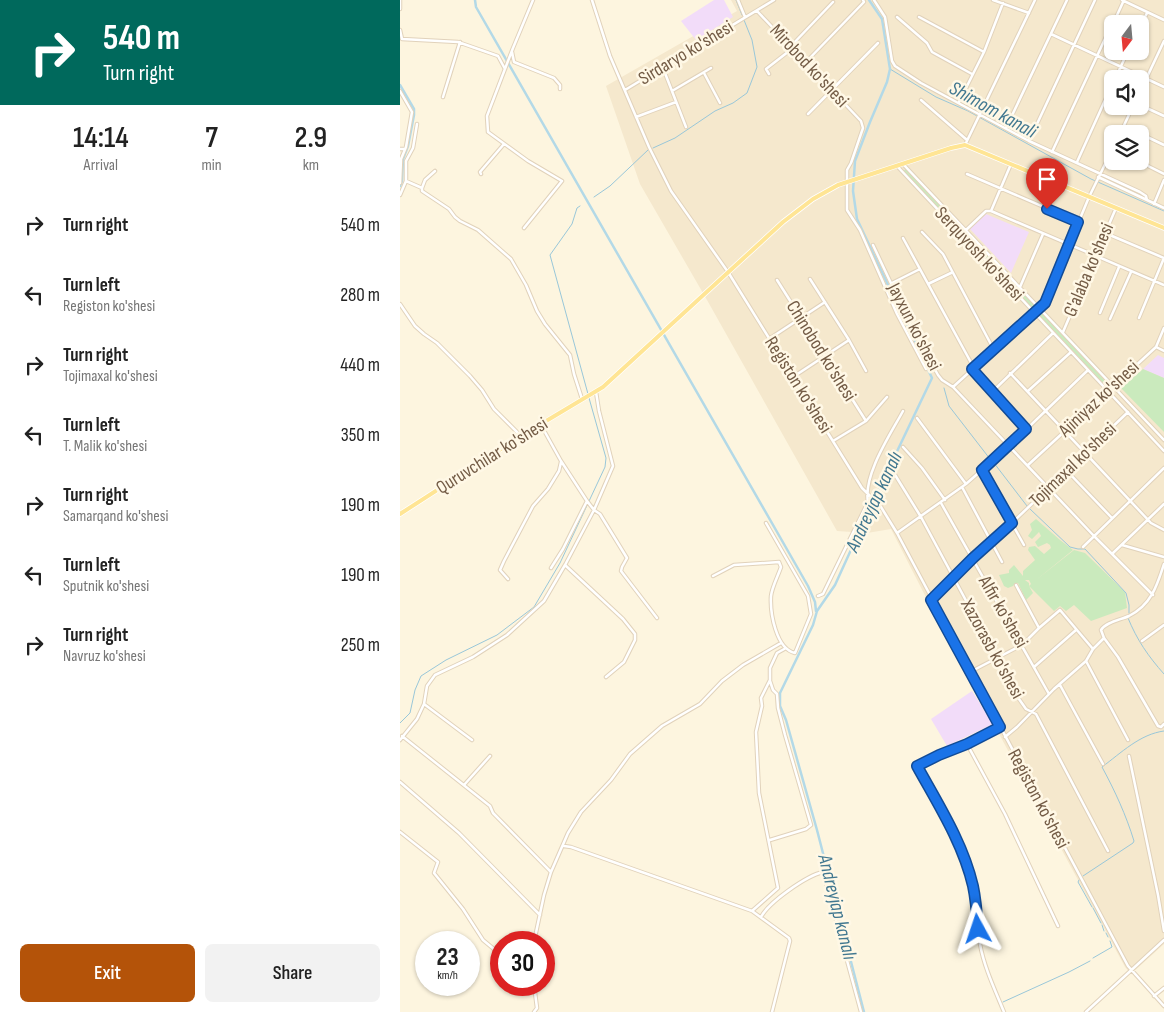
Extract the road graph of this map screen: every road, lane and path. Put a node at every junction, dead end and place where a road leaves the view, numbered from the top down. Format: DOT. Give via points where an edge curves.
graph roads {
  1 [pos="400,0"];
  2 [pos="533,0"];
  3 [pos="592,0"];
  4 [pos="738,0"];
  5 [pos="774,0"];
  6 [pos="874,0"];
  7 [pos="993,0"];
  8 [pos="1035,0"];
  9 [pos="1067,0"];
  10 [pos="1095,0"];
  11 [pos="1123,0"];
  12 [pos="864,1"];
  13 [pos="833,2"];
  14 [pos="1003,3"];
  15 [pos="400,9"];
  16 [pos="757,11"];
  17 [pos="1147,12"];
  18 [pos="1029,13"];
  19 [pos="1117,15"];
  20 [pos="1146,15"];
  21 [pos="745,17"];
  22 [pos="897,17"];
  23 [pos="920,17"];
  24 [pos="1164,20"];
  25 [pos="400,30"];
  26 [pos="1051,34"];
  27 [pos="1164,40"];
  28 [pos="460,42"];
  29 [pos="1104,42"];
  30 [pos="878,43"];
  31 [pos="1074,45"];
  32 [pos="792,47"];
  33 [pos="512,51"];
  34 [pos="984,52"];
  35 [pos="1097,56"];
  36 [pos="1124,60"];
  37 [pos="806,62"];
  38 [pos="1121,67"];
  39 [pos="506,68"];
  40 [pos="662,68"];
  41 [pos="711,68"];
  42 [pos="1120,70"];
  43 [pos="1127,70"];
  44 [pos="1149,72"];
  45 [pos="704,73"];
  46 [pos="769,74"];
  47 [pos="972,74"];
  48 [pos="1149,80"];
  49 [pos="1164,87"];
  50 [pos="560,89"];
  51 [pos="832,89"];
  52 [pos="625,90"];
  53 [pos="400,91"];
  54 [pos="672,91"];
  55 [pos="443,97"];
  56 [pos="921,100"];
  57 [pos="676,102"];
  58 [pos="959,102"];
  59 [pos="720,103"];
  60 [pos="1104,103"];
  61 [pos="1149,109"];
  62 [pos="808,114"];
  63 [pos="981,114"];
  64 [pos="1164,116"];
  65 [pos="636,117"];
  66 [pos="417,124"];
  67 [pos="686,127"];
  68 [pos="1006,128"];
  69 [pos="1149,138"];
  70 [pos="966,140"];
  71 [pos="1029,141"];
  72 [pos="504,144"];
  73 [pos="965,145"];
  74 [pos="1164,145"];
  75 [pos="400,149"];
  76 [pos="405,149"];
  77 [pos="1052,152"];
  78 [pos="1077,162"];
  79 [pos="903,164"];
  80 [pos="1011,164"];
  81 [pos="896,166"];
  82 [pos="1149,166"];
  83 [pos="1104,167"];
  84 [pos="435,170"];
  85 [pos="1101,173"];
  86 [pos="481,174"];
  87 [pos="967,174"];
  88 [pos="1164,174"];
  89 [pos="1097,179"];
  90 [pos="1164,180"];
  91 [pos="406,182"];
  92 [pos="400,183"];
  93 [pos="846,183"];
  94 [pos="422,188"];
  95 [pos="1000,188"];
  96 [pos="400,195"];
  97 [pos="1089,197"];
  98 [pos="1147,200"];
  99 [pos="1154,204"];
  100 [pos="1116,208"];
  101 [pos="1164,208"];
  102 [pos="991,211"];
  103 [pos="1078,222"];
  104 [pos="524,228"];
  105 [pos="1164,228"];
  106 [pos="966,230"];
  107 [pos="922,232"];
  108 [pos="1105,233"];
  109 [pos="1043,234"];
  110 [pos="903,238"];
  111 [pos="873,245"];
  112 [pos="1068,245"];
  113 [pos="1095,257"];
  114 [pos="1164,258"];
  115 [pos="1119,267"];
  116 [pos="920,269"];
  117 [pos="728,272"];
  118 [pos="1131,272"];
  119 [pos="952,273"];
  120 [pos="810,279"];
  121 [pos="777,280"];
  122 [pos="892,282"];
  123 [pos="1155,282"];
  124 [pos="928,284"];
  125 [pos="1164,286"];
  126 [pos="1020,287"];
  127 [pos="824,302"];
  128 [pos="400,304"];
  129 [pos="1040,308"];
  130 [pos="1034,312"];
  131 [pos="1100,313"];
  132 [pos="800,318"];
  133 [pos="1140,318"];
  134 [pos="1110,319"];
  135 [pos="1164,328"];
  136 [pos="1063,332"];
  137 [pos="1053,333"];
  138 [pos="769,339"];
  139 [pos="849,340"];
  140 [pos="1156,347"];
  141 [pos="994,350"];
  142 [pos="1164,350"];
  143 [pos="1071,352"];
  144 [pos="825,357"];
  145 [pos="926,368"];
  146 [pos="973,369"];
  147 [pos="866,370"];
  148 [pos="1088,370"];
  149 [pos="1010,373"];
  150 [pos="793,377"];
  151 [pos="1112,386"];
  152 [pos="953,387"];
  153 [pos="1108,390"];
  154 [pos="1028,391"];
  155 [pos="992,392"];
  156 [pos="594,393"];
  157 [pos="887,397"];
  158 [pos="583,399"];
  159 [pos="1046,410"];
  160 [pos="902,411"];
  161 [pos="1128,412"];
  162 [pos="917,418"];
  163 [pos="866,421"];
  164 [pos="541,425"];
  165 [pos="1026,429"];
  166 [pos="1065,430"];
  167 [pos="521,436"];
  168 [pos="1164,440"];
  169 [pos="833,441"];
  170 [pos="1009,446"];
  171 [pos="903,447"];
  172 [pos="1164,451"];
  173 [pos="1085,452"];
  174 [pos="561,461"];
  175 [pos="1028,465"];
  176 [pos="1164,468"];
  177 [pos="892,470"];
  178 [pos="982,470"];
  179 [pos="1066,470"];
  180 [pos="966,484"];
  181 [pos="962,487"];
  182 [pos="1048,487"];
  183 [pos="868,496"];
  184 [pos="587,500"];
  185 [pos="945,500"];
  186 [pos="1130,501"];
  187 [pos="941,503"];
  188 [pos="1164,504"];
  189 [pos="594,510"];
  190 [pos="400,514"];
  191 [pos="921,518"];
  192 [pos="1112,518"];
  193 [pos="1148,520"];
  194 [pos="766,523"];
  195 [pos="1012,523"];
  196 [pos="1164,530"];
  197 [pos="897,533"];
  198 [pos="1094,536"];
  199 [pos="992,542"];
  200 [pos="1024,545"];
  201 [pos="1122,545"];
  202 [pos="1083,547"];
  203 [pos="1113,554"];
  204 [pos="1164,557"];
  205 [pos="973,558"];
  206 [pos="1002,562"];
  207 [pos="1164,564"];
  208 [pos="565,565"];
  209 [pos="552,568"];
  210 [pos="713,576"];
  211 [pos="508,579"];
  212 [pos="954,579"];
  213 [pos="1158,582"];
  214 [pos="1164,584"];
  215 [pos="1016,585"];
  216 [pos="1153,595"];
  217 [pos="818,596"];
  218 [pos="931,600"];
  219 [pos="657,618"];
  220 [pos="1164,626"];
  221 [pos="1039,628"];
  222 [pos="1076,629"];
  223 [pos="1104,638"];
  224 [pos="1142,641"];
  225 [pos="781,643"];
  226 [pos="1022,645"];
  227 [pos="786,648"];
  228 [pos="1094,648"];
  229 [pos="998,659"];
  230 [pos="1086,660"];
  231 [pos="1034,666"];
  232 [pos="970,672"];
  233 [pos="606,677"];
  234 [pos="770,680"];
  235 [pos="1060,685"];
  236 [pos="1050,694"];
  237 [pos="424,704"];
  238 [pos="1032,712"];
  239 [pos="1164,724"];
  240 [pos="1000,727"];
  241 [pos="402,736"];
  242 [pos="1005,736"];
  243 [pos="400,740"];
  244 [pos="472,740"];
  245 [pos="1128,740"];
  246 [pos="967,744"];
  247 [pos="490,756"];
  248 [pos="1129,756"];
  249 [pos="1103,764"];
  250 [pos="400,782"];
  251 [pos="464,785"];
  252 [pos="400,832"];
  253 [pos="770,840"];
  254 [pos="564,846"];
  255 [pos="1108,851"];
  256 [pos="551,872"];
  257 [pos="752,911"];
  258 [pos="540,915"];
  259 [pos="761,917"];
  260 [pos="1058,926"];
  261 [pos="536,931"];
  262 [pos="1164,931"];
  263 [pos="1164,940"];
  264 [pos="490,946"];
  265 [pos="1131,970"];
  266 [pos="1164,988"];
  267 [pos="535,996"];
  268 [pos="1154,996"];
  269 [pos="1164,1006"];
  270 [pos="1088,1011"];
  271 [pos="534,1012"];
  272 [pos="772,1012"];
  273 [pos="861,1012"];
  274 [pos="1004,1012"];
  1 -- 15 [label="street"];
  2 -- 33 [label="street"];
  3 -- 52 [label="street, Registon ko'shesi"];
  4 -- 21 [label="street"];
  5 -- 16 [label="street, Sirdaryo ko'shesi"];
  6 -- 58 [label="street" via="885,17 894,66"];
  7 -- 14 [label="street"];
  8 -- 18 [label="street"];
  9 -- 26 [label="street"];
  10 -- 31 [label="street"];
  11 -- 17 [label="street"];
  11 -- 19 [label="street"];
  12 -- 37 [label="street"];
  13 -- 32 [label="street"];
  14 -- 18 [label="street"];
  14 -- 34 [label="street"];
  16 -- 21 [label="street, Sirdaryo ko'shesi"];
  16 -- 32 [label="street, Mirobod ko'shesi"];
  17 -- 20 [label="street"];
  17 -- 24 [label="street"];
  18 -- 63 [label="street"];
  21 -- 40 [label="street, Sirdaryo ko'shesi"];
  22 -- 47 [label="street" via="927,43 932,52"];
  23 -- 34 [label="street"];
  25 -- 28 [label="street" via="402,38"];
  26 -- 31 [label="street"];
  26 -- 68 [label="street"];
  27 -- 44 [label="street"];
  28 -- 39 [label="street" via="498,56"];
  28 -- 55 [label="street"];
  29 -- 35 [label="street"];
  30 -- 51 [label="street"];
  31 -- 35 [label="street"];
  31 -- 71 [label="street"];
  32 -- 37 [label="street, Mirobod ko'shesi"];
  32 -- 46 [label="street" via="766,69"];
  33 -- 39 [label="street"];
  33 -- 50 [label="street" via="514,62 554,78"];
  34 -- 47 [label="street"];
  35 -- 38 [label="street"];
  35 -- 77 [label="street"];
  36 -- 38 [label="street"];
  37 -- 51 [label="street, Mirobod ko'shesi"];
  38 -- 42 [label="street"];
  38 -- 43 [label="street"];
  39 -- 72 [label="street" via="487,116 488,132"];
  40 -- 52 [label="street, Sirdaryo ko'shesi"];
  40 -- 54 [label="street"];
  41 -- 45 [label="street"];
  45 -- 54 [label="street"];
  45 -- 59 [label="street"];
  47 -- 58 [label="street"];
  48 -- 49 [label="street"];
  51 -- 62 [label="street"];
  51 -- 93 [label="street, Mirobod ko'shesi" via="861,121 863,128 847,170"];
  52 -- 65 [label="street, Registon ko'shesi"];
  53 -- 76 [label="street" via="412,112"];
  54 -- 57 [label="street"];
  56 -- 70 [label="street"];
  57 -- 65 [label="street"];
  57 -- 67 [label="street"];
  58 -- 63 [label="street"];
  60 -- 78 [label="street"];
  61 -- 64 [label="street"];
  63 -- 68 [label="street"];
  63 -- 70 [label="street"];
  65 -- 117 [label="street, Registon ko'shesi" via="671,191"];
  66 -- 91 [label="street" via="413,148 406,160"];
  68 -- 71 [label="street"];
  69 -- 74 [label="street"];
  70 -- 73 [label="street"];
  71 -- 77 [label="street"];
  72 -- 86 [label="street"];
  72 -- 104 [label="street" via="562,181"];
  73 -- 79 [label="main road, Quruvchilar ko'shesi"];
  73 -- 80 [label="main road"];
  75 -- 76 [label="street"];
  76 -- 92 [label="street" via="401,159"];
  77 -- 78 [label="street"];
  78 -- 85 [label="street"];
  79 -- 81 [label="main road, Quruvchilar ko'shesi"];
  79 -- 106 [label="street, Serquyosh ko'shesi"];
  80 -- 95 [label="street"];
  80 -- 97 [label="main road"];
  81 -- 93 [label="main road, Quruvchilar ko'shesi"];
  81 -- 130 [label="street, Serquyosh ko'shesi"];
  82 -- 88 [label="street"];
  83 -- 85 [label="street"];
  84 -- 94 [label="street"];
  85 -- 89 [label="street"];
  85 -- 98 [label="street" via="1145,195"];
  87 -- 95 [label="street"];
  89 -- 97 [label="street"];
  89 -- 98 [label="street"];
  90 -- 99 [label="street"];
  91 -- 94 [label="street"];
  91 -- 96 [label="street"];
  93 -- 117 [label="main road, Quruvchilar ko'shesi" via="813,199"];
  93 -- 145 [label="street" via="847,210 860,230 901,322"];
  94 -- 158 [label="street" via="511,259 537,311 570,355"];
  95 -- 102 [label="street"];
  95 -- 103 [label="street"];
  97 -- 100 [label="main road"];
  97 -- 103 [label="street"];
  98 -- 99 [label="street"];
  99 -- 101 [label="street"];
  100 -- 105 [label="main road"];
  100 -- 108 [label="street, G'alaba ko'shesi"];
  102 -- 106 [label="street" via="986,211"];
  102 -- 109 [label="street"];
  103 -- 112 [label="street"];
  106 -- 126 [label="street, Serquyosh ko'shesi"];
  107 -- 119 [label="street" via="943,254"];
  108 -- 113 [label="street, G'alaba ko'shesi"];
  108 -- 114 [label="street"];
  109 -- 112 [label="street"];
  109 -- 126 [label="street"];
  110 -- 116 [label="street"];
  111 -- 122 [label="street, Jayxun ko'shesi"];
  112 -- 113 [label="street"];
  112 -- 129 [label="street" via="1045,303"];
  113 -- 115 [label="street"];
  113 -- 136 [label="street, G'alaba ko'shesi"];
  114 -- 123 [label="street"];
  115 -- 118 [label="street"];
  115 -- 131 [label="street"];
  116 -- 122 [label="street"];
  116 -- 124 [label="street"];
  117 -- 138 [label="street, Registon ko'shesi"];
  117 -- 156 [label="main road, Quruvchilar ko'shesi"];
  118 -- 123 [label="street"];
  118 -- 134 [label="street"];
  119 -- 124 [label="street"];
  119 -- 141 [label="street"];
  120 -- 127 [label="street"];
  121 -- 132 [label="street, Chinobod ko'shesi"];
  122 -- 152 [label="street, Jayxun ko'shesi" via="938,375"];
  123 -- 125 [label="street"];
  123 -- 133 [label="street"];
  124 -- 146 [label="street"];
  126 -- 129 [label="street, Serquyosh ko'shesi"];
  127 -- 132 [label="street"];
  127 -- 139 [label="street"];
  128 -- 167 [label="street" via="415,326 465,370 494,409"];
  129 -- 130 [label="street"];
  129 -- 136 [label="street, Serquyosh ko'shesi"];
  130 -- 137 [label="street, Serquyosh ko'shesi"];
  130 -- 141 [label="street"];
  132 -- 138 [label="street"];
  132 -- 144 [label="street, Chinobod ko'shesi"];
  135 -- 140 [label="street, Ajiniyaz ko'shesi"];
  136 -- 151 [label="street, Serquyosh ko'shesi"];
  137 -- 143 [label="street, Serquyosh ko'shesi"];
  137 -- 149 [label="street"];
  138 -- 150 [label="street, Registon ko'shesi"];
  139 -- 144 [label="street"];
  139 -- 147 [label="street"];
  140 -- 142 [label="street"];
  140 -- 151 [label="street, Ajiniyaz ko'shesi"];
  141 -- 146 [label="street"];
  143 -- 148 [label="street, Serquyosh ko'shesi"];
  143 -- 154 [label="street"];
  144 -- 150 [label="street"];
  144 -- 163 [label="street, Chinobod ko'shesi"];
  146 -- 152 [label="street"];
  146 -- 155 [label="street"];
  148 -- 153 [label="street, Serquyosh ko'shesi"];
  148 -- 159 [label="street"];
  149 -- 154 [label="street"];
  149 -- 155 [label="street"];
  150 -- 169 [label="street, Registon ko'shesi"];
  151 -- 153 [label="street, Ajiniyaz ko'shesi"];
  151 -- 168 [label="street, Serquyosh ko'shesi"];
  152 -- 170 [label="street, Jayxun ko'shesi"];
  153 -- 161 [label="street, Serquyosh ko'shesi"];
  153 -- 166 [label="street, Ajiniyaz ko'shesi"];
  154 -- 159 [label="street"];
  155 -- 165 [label="street"];
  156 -- 158 [label="main road, Quruvchilar ko'shesi"];
  156 -- 189 [label="street" via="613,466"];
  157 -- 163 [label="street"];
  158 -- 164 [label="main road, Quruvchilar ko'shesi"];
  159 -- 165 [label="street"];
  159 -- 166 [label="street"];
  160 -- 183 [label="street" via="872,472"];
  161 -- 172 [label="street, Serquyosh ko'shesi"];
  161 -- 173 [label="street, Tojimaxal ko'shesi"];
  162 -- 180 [label="street"];
  163 -- 169 [label="street"];
  164 -- 167 [label="main road, Quruvchilar ko'shesi"];
  164 -- 174 [label="street"];
  165 -- 170 [label="street"];
  166 -- 173 [label="street"];
  166 -- 175 [label="street, Ajiniyaz ko'shesi"];
  167 -- 190 [label="main road, Quruvchilar ko'shesi"];
  169 -- 183 [label="street, Registon ko'shesi"];
  170 -- 175 [label="street, Jayxun ko'shesi"];
  170 -- 178 [label="street"];
  171 -- 185 [label="street"];
  173 -- 179 [label="street, Tojimaxal ko'shesi"];
  173 -- 186 [label="street"];
  174 -- 184 [label="street"];
  174 -- 211 [label="street" via="559,471 533,506 504,561 500,570"];
  175 -- 182 [label="street, Jayxun ko'shesi"];
  176 -- 186 [label="street"];
  177 -- 191 [label="street, Xazorasb ko'shesi"];
  178 -- 180 [label="street"];
  178 -- 195 [label="street"];
  179 -- 182 [label="street, Tojimaxal ko'shesi"];
  179 -- 192 [label="street"];
  180 -- 181 [label="street"];
  181 -- 185 [label="street"];
  181 -- 199 [label="street"];
  182 -- 195 [label="street, Tojimaxal ko'shesi"];
  182 -- 198 [label="street, Jayxun ko'shesi"];
  183 -- 197 [label="street, Registon ko'shesi" via="879,504"];
  183 -- 217 [label="street" via="845,552 823,594"];
  184 -- 189 [label="street"];
  184 -- 209 [label="street"];
  185 -- 187 [label="street"];
  186 -- 192 [label="street"];
  186 -- 193 [label="street"];
  187 -- 191 [label="street"];
  187 -- 205 [label="street, Alfir ko'shesi"];
  188 -- 193 [label="street"];
  189 -- 208 [label="street"];
  189 -- 219 [label="street" via="600,514 627,558 621,571"];
  191 -- 197 [label="street"];
  191 -- 212 [label="street, Xazorasb ko'shesi"];
  192 -- 198 [label="street"];
  193 -- 196 [label="street"];
  193 -- 201 [label="street"];
  194 -- 227 [label="street" via="808,596 810,606 809,621 795,653"];
  195 -- 199 [label="street, Tojimaxal ko'shesi"];
  195 -- 200 [label="street"];
  197 -- 218 [label="street, Registon ko'shesi"];
  198 -- 202 [label="street"];
  198 -- 203 [label="street, Jayxun ko'shesi"];
  199 -- 205 [label="street, Tojimaxal ko'shesi"];
  199 -- 206 [label="street"];
  201 -- 203 [label="street"];
  201 -- 204 [label="street"];
  203 -- 216 [label="street, Jayxun ko'shesi"];
  205 -- 212 [label="street, Tojimaxal ko'shesi"];
  205 -- 226 [label="street, Alfir ko'shesi"];
  207 -- 213 [label="street"];
  208 -- 233 [label="street" via="635,634 624,662"];
  208 -- 237 [label="street" via="544,601 507,635 473,657 435,674 427,686"];
  210 -- 225 [label="street" via="734,565 779,562 781,567 771,594 771,612"];
  212 -- 218 [label="street, Tojimaxal ko'shesi"];
  212 -- 229 [label="street, Xazorasb ko'shesi"];
  213 -- 214 [label="street"];
  213 -- 216 [label="street"];
  215 -- 221 [label="street"];
  216 -- 223 [label="street" via="1132,614 1105,626 1101,630"];
  218 -- 232 [label="street, Registon ko'shesi"];
  220 -- 224 [label="street"];
  221 -- 222 [label="street" via="1060,610"];
  221 -- 226 [label="street"];
  222 -- 228 [label="street"];
  222 -- 231 [label="street"];
  223 -- 228 [label="street"];
  223 -- 239 [label="street" via="1158,726"];
  225 -- 227 [label="street"];
  225 -- 254 [label="street" via="743,665 700,704 662,726 630,754 581,812"];
  226 -- 229 [label="street"];
  226 -- 231 [label="street, Alfir ko'shesi"];
  227 -- 234 [label="street" via="777,653 770,668"];
  228 -- 230 [label="street"];
  229 -- 232 [label="street"];
  229 -- 238 [label="street, Xazorasb ko'shesi" via="1019,699"];
  230 -- 235 [label="street"];
  230 -- 245 [label="street"];
  231 -- 236 [label="street, Alfir ko'shesi"];
  232 -- 240 [label="street, Registon ko'shesi"];
  234 -- 253 [label="street" via="761,698 756,732 759,793"];
  234 -- 253 [label="street" via="811,825"];
  235 -- 236 [label="street"];
  235 -- 249 [label="street"];
  236 -- 238 [label="street"];
  237 -- 241 [label="street" via="417,720"];
  237 -- 244 [label="street"];
  238 -- 242 [label="street"];
  238 -- 255 [label="street, Xazorasb ko'shesi" via="1036,714"];
  240 -- 242 [label="street, Registon ko'shesi"];
  240 -- 246 [label="street"];
  241 -- 243 [label="street"];
  241 -- 251 [label="street"];
  242 -- 265 [label="street, Registon ko'shesi"];
  246 -- 260 [label="street" via="1005,814"];
  246 -- 274 [label="street" via="917,766 956,839 969,872 983,956"];
  247 -- 251 [label="street"];
  248 -- 262 [label="street"];
  250 -- 258 [label="street" via="459,833"];
  251 -- 256 [label="street" via="490,806 493,813"];
  252 -- 264 [label="street" via="438,862 434,873"];
  253 -- 257 [label="street" via="778,888"];
  254 -- 256 [label="street"];
  254 -- 257 [label="street"];
  256 -- 258 [label="street"];
  257 -- 259 [label="street"];
  258 -- 261 [label="street"];
  259 -- 272 [label="street" via="790,941"];
  259 -- 273 [label="street" via="770,905 814,874 823,872"];
  263 -- 265 [label="street"];
  265 -- 268 [label="street, Registon ko'shesi"];
  265 -- 270 [label="street"];
  266 -- 268 [label="street"];
  267 -- 271 [label="street" via="537,1008"];
  268 -- 269 [label="street, Registon ko'shesi"];
}
